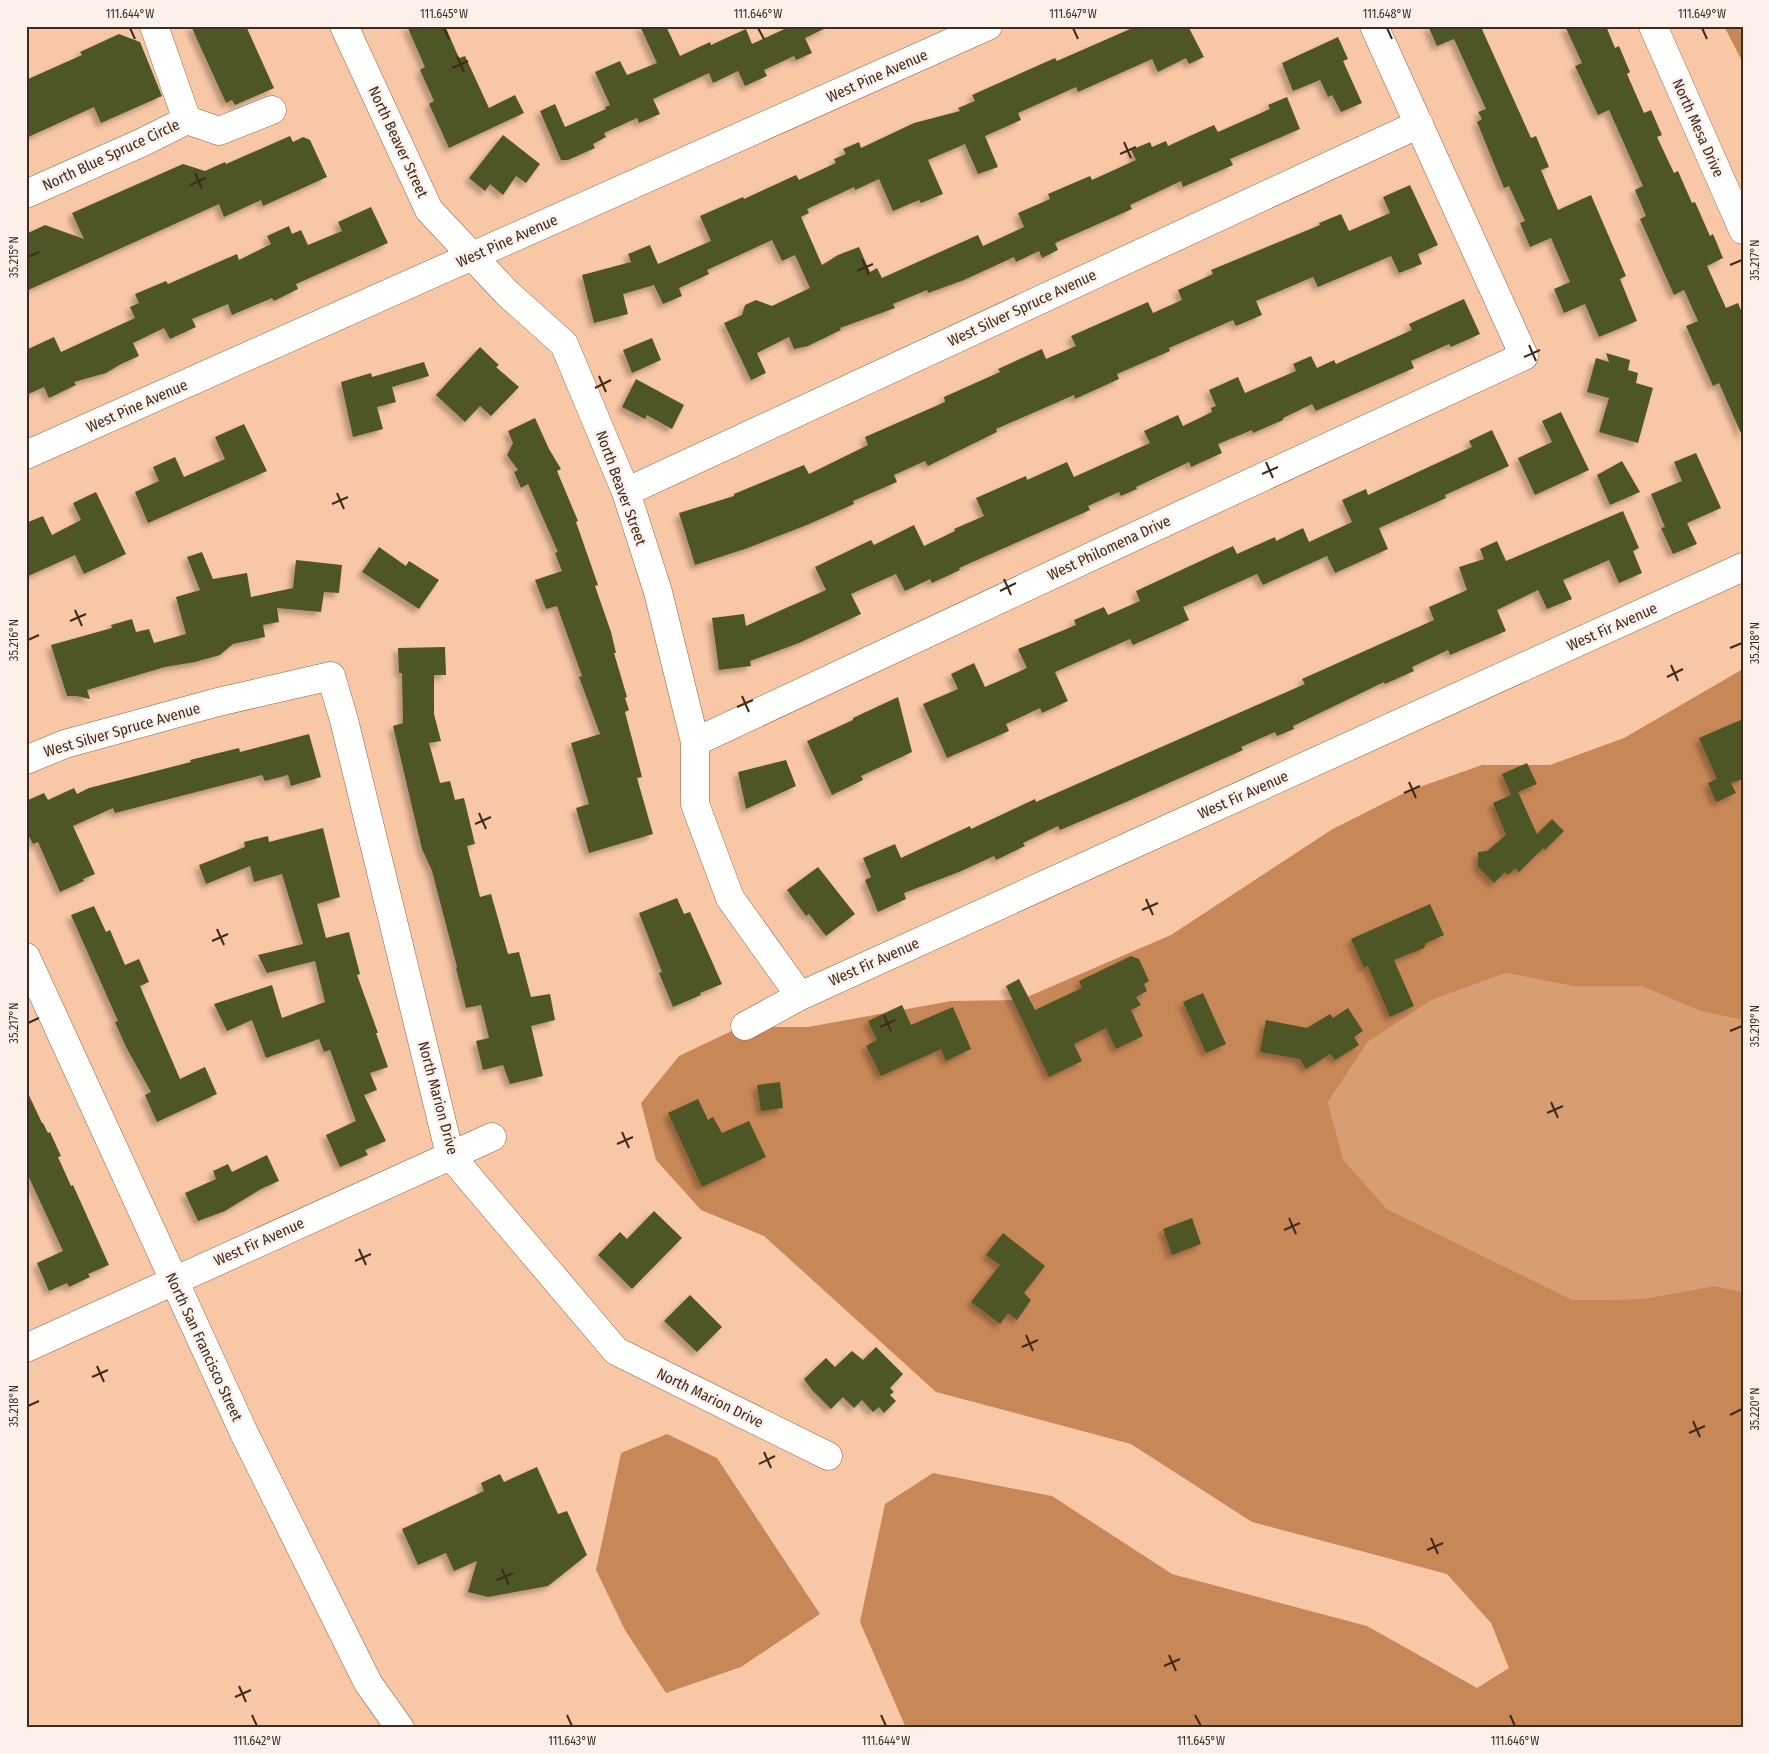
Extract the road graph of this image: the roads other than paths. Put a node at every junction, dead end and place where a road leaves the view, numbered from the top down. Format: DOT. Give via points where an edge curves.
graph roads {
  1 [pos="154,26"];
  2 [pos="344,26"];
  3 [pos="988,26"];
  4 [pos="1374,26"];
  5 [pos="1653,26"];
  6 [pos="272,110"];
  7 [pos="187,120"];
  8 [pos="1420,124"];
  9 [pos="26,194"];
  10 [pos="1743,230"];
  11 [pos="471,257"];
  12 [pos="26,455"];
  13 [pos="626,492"];
  14 [pos="1743,567"];
  15 [pos="218,702"];
  16 [pos="695,742"];
  17 [pos="26,760"];
  18 [pos="26,957"];
  19 [pos="800,996"];
  20 [pos="745,1026"];
  21 [pos="492,1137"];
  22 [pos="450,1155"];
  23 [pos="174,1281"];
  24 [pos="26,1348"];
  25 [pos="828,1456"];
  26 [pos="400,1728"];
  1 -- 7 [label="street, North Blue Spruce Circle"];
  2 -- 11 [label="street, North Beaver Street" via="429,210"];
  3 -- 11 [label="street, West Pine Avenue"];
  4 -- 8 [label="street"];
  5 -- 10 [label="street, North Mesa Drive"];
  6 -- 7 [label="street" via="219,131"];
  7 -- 9 [label="street, North Blue Spruce Circle"];
  8 -- 13 [label="street, West Silver Spruce Avenue"];
  8 -- 16 [label="street, West Philomena Drive" via="1524,356"];
  11 -- 12 [label="street, West Pine Avenue"];
  11 -- 13 [label="street, North Beaver Street" via="564,344"];
  13 -- 16 [label="street, North Beaver Street" via="658,592"];
  14 -- 19 [label="street, West Fir Avenue"];
  15 -- 17 [label="street, West Silver Spruce Avenue" via="65,744"];
  15 -- 22 [label="street, North Marion Drive" via="331,676"];
  16 -- 19 [label="street, North Beaver Street" via="695,804 730,898"];
  18 -- 23 [label="street, North San Francisco Street"];
  19 -- 20 [label="street, West Fir Avenue"];
  21 -- 22 [label="street, West Fir Avenue"];
  22 -- 23 [label="street, West Fir Avenue"];
  22 -- 25 [label="street, North Marion Drive" via="616,1351"];
  23 -- 24 [label="street, West Fir Avenue"];
  23 -- 26 [label="street, North San Francisco Street" via="244,1433 368,1683"];
}
